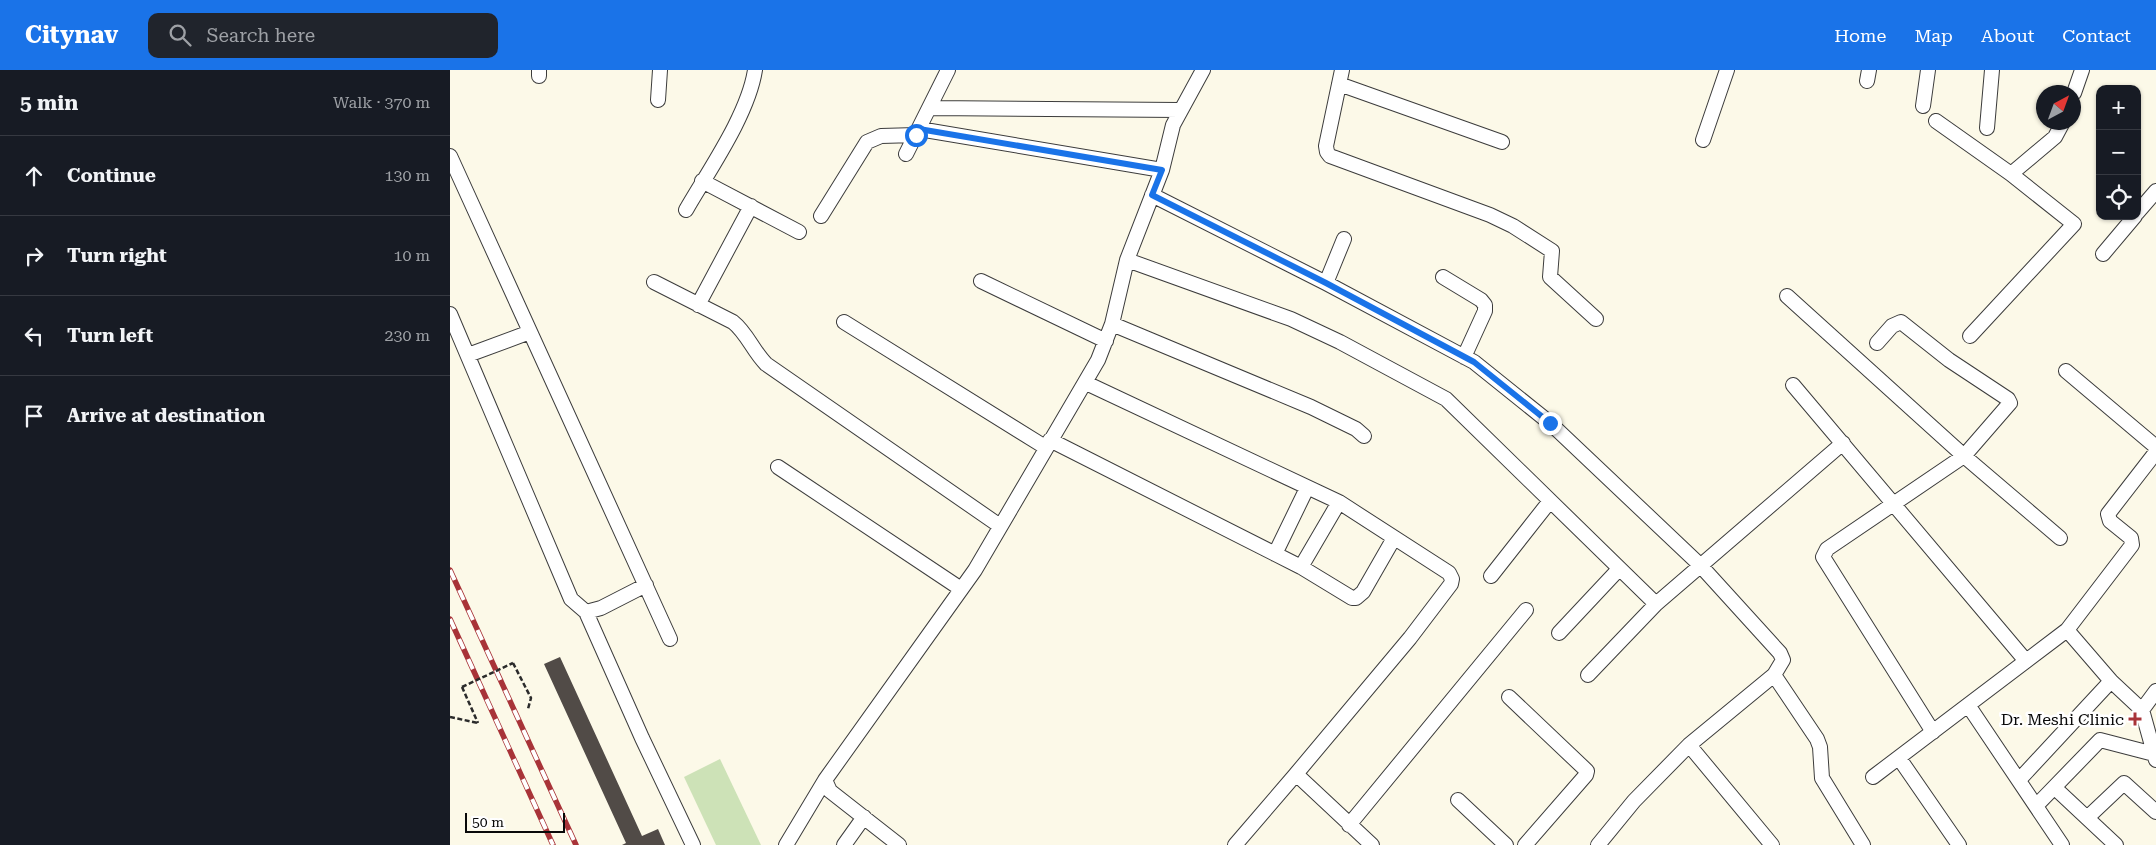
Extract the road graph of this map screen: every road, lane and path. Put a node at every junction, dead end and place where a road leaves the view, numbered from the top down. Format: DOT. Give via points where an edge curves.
graph roads {
  1 [pos="660,70"];
  2 [pos="756,70"];
  3 [pos="948,70"];
  4 [pos="1203,70"];
  5 [pos="1727,70"];
  6 [pos="1928,70"];
  7 [pos="1992,70"];
  8 [pos="2082,70"];
  9 [pos="1340,77"];
  10 [pos="2077,85"];
  11 [pos="658,100"];
  12 [pos="1923,106"];
  13 [pos="930,108"];
  14 [pos="1180,110"];
  15 [pos="1936,121"];
  16 [pos="1987,128"];
  17 [pos="2058,130"];
  18 [pos="917,132"];
  19 [pos="1703,140"];
  20 [pos="1502,142"];
  21 [pos="906,154"];
  22 [pos="450,156"];
  23 [pos="1162,170"];
  24 [pos="453,171"];
  25 [pos="2010,174"];
  26 [pos="702,181"];
  27 [pos="2156,191"];
  28 [pos="1152,195"];
  29 [pos="750,206"];
  30 [pos="2141,208"];
  31 [pos="686,210"];
  32 [pos="821,216"];
  33 [pos="2132,220"];
  34 [pos="799,232"];
  35 [pos="1344,239"];
  36 [pos="2102,254"];
  37 [pos="1127,260"];
  38 [pos="1443,277"];
  39 [pos="981,281"];
  40 [pos="654,282"];
  41 [pos="1326,283"];
  42 [pos="1787,296"];
  43 [pos="698,304"];
  44 [pos="450,314"];
  45 [pos="1596,319"];
  46 [pos="844,322"];
  47 [pos="1112,324"];
  48 [pos="530,332"];
  49 [pos="1970,336"];
  50 [pos="1106,341"];
  51 [pos="1877,343"];
  52 [pos="468,356"];
  53 [pos="1464,357"];
  54 [pos="2066,370"];
  55 [pos="1086,383"];
  56 [pos="1793,385"];
  57 [pos="1364,436"];
  58 [pos="1843,443"];
  59 [pos="1048,444"];
  60 [pos="2156,447"];
  61 [pos="2156,452"];
  62 [pos="1964,456"];
  63 [pos="778,467"];
  64 [pos="1307,488"];
  65 [pos="1550,501"];
  66 [pos="1339,502"];
  67 [pos="1894,505"];
  68 [pos="1000,526"];
  69 [pos="1394,538"];
  70 [pos="2060,538"];
  71 [pos="1275,554"];
  72 [pos="1700,565"];
  73 [pos="1301,567"];
  74 [pos="1619,569"];
  75 [pos="1491,576"];
  76 [pos="646,585"];
  77 [pos="962,589"];
  78 [pos="1656,604"];
  79 [pos="1526,610"];
  80 [pos="586,612"];
  81 [pos="2067,630"];
  82 [pos="1559,633"];
  83 [pos="670,639"];
  84 [pos="2026,661"];
  85 [pos="1588,675"];
  86 [pos="1774,675"];
  87 [pos="2111,681"];
  88 [pos="1509,696"];
  89 [pos="2154,697"];
  90 [pos="1968,705"];
  91 [pos="528,708"];
  92 [pos="2142,710"];
  93 [pos="450,717"];
  94 [pos="1933,732"];
  95 [pos="1689,745"];
  96 [pos="1898,758"];
  97 [pos="2155,758"];
  98 [pos="1296,774"];
  99 [pos="1873,778"];
  100 [pos="825,780"];
  101 [pos="2019,780"];
  102 [pos="2055,788"];
  103 [pos="1458,800"];
  104 [pos="2036,806"];
  105 [pos="2156,812"];
  106 [pos="864,817"];
  107 [pos="2087,818"];
  108 [pos="1350,825"];
  109 [pos="897,844"];
  110 [pos="693,845"];
  111 [pos="786,845"];
  112 [pos="844,845"];
  113 [pos="1235,845"];
  114 [pos="1372,845"];
  115 [pos="1506,845"];
  116 [pos="1525,845"];
  117 [pos="1598,845"];
  118 [pos="1772,845"];
  119 [pos="1863,845"];
  120 [pos="1958,845"];
  121 [pos="2062,845"];
  122 [pos="2116,845"];
  1 -- 11 [label="street"];
  2 -- 26 [label="street" via="744,106"];
  3 -- 13 [label="street"];
  4 -- 14 [label="street"];
  5 -- 19 [label="street"];
  6 -- 12 [label="street"];
  7 -- 16 [label="street"];
  8 -- 10 [label="street"];
  9 -- 20 [label="street"];
  9 -- 45 [label="street" via="1326,146 1330,156 1513,226 1552,251 1550,277"];
  13 -- 14 [label="street"];
  13 -- 18 [label="street"];
  14 -- 23 [label="street"];
  15 -- 25 [label="street"];
  17 -- 25 [label="street"];
  18 -- 21 [label="street"];
  18 -- 23 [label="street"];
  18 -- 32 [label="street" via="881,136 867,142"];
  22 -- 24 [label="street"];
  23 -- 28 [label="street"];
  24 -- 48 [label="street"];
  25 -- 49 [label="street" via="2074,224"];
  26 -- 29 [label="street"];
  26 -- 31 [label="street"];
  27 -- 30 [label="street"];
  28 -- 37 [label="street"];
  28 -- 41 [label="street"];
  29 -- 34 [label="street"];
  29 -- 43 [label="street"];
  33 -- 36 [label="street"];
  35 -- 41 [label="street"];
  37 -- 47 [label="street"];
  37 -- 65 [label="street" via="1291,319 1446,399"];
  38 -- 53 [label="street" via="1481,300 1486,307"];
  39 -- 50 [label="street"];
  40 -- 43 [label="street"];
  41 -- 53 [label="street"];
  42 -- 62 [label="street"];
  43 -- 68 [label="street" via="740,328 766,364"];
  44 -- 52 [label="street"];
  46 -- 59 [label="street"];
  47 -- 50 [label="street"];
  47 -- 57 [label="street" via="1311,407"];
  48 -- 52 [label="street"];
  48 -- 76 [label="street"];
  50 -- 55 [label="street"];
  51 -- 62 [label="street" via="1892,326 1901,322 1949,360 2008,399 2009,406"];
  52 -- 80 [label="street" via="571,599"];
  53 -- 72 [label="street" via="1493,376 1550,423"];
  54 -- 60 [label="street"];
  55 -- 59 [label="street"];
  55 -- 64 [label="street"];
  56 -- 58 [label="street"];
  58 -- 67 [label="street"];
  58 -- 72 [label="street"];
  59 -- 68 [label="street"];
  59 -- 71 [label="street"];
  61 -- 81 [label="street" via="2108,514 2110,521 2131,538 2132,545"];
  62 -- 67 [label="street"];
  62 -- 70 [label="street"];
  63 -- 77 [label="street"];
  64 -- 66 [label="street"];
  64 -- 71 [label="street"];
  65 -- 74 [label="street"];
  65 -- 75 [label="street"];
  66 -- 69 [label="street"];
  66 -- 73 [label="street"];
  67 -- 84 [label="street"];
  67 -- 94 [label="street" via="1827,549 1823,557"];
  68 -- 77 [label="street"];
  69 -- 73 [label="street" via="1363,592 1356,598"];
  69 -- 98 [label="street" via="1449,573 1451,584"];
  71 -- 73 [label="street"];
  72 -- 78 [label="street"];
  72 -- 86 [label="street" via="1780,653 1783,660"];
  74 -- 78 [label="street"];
  74 -- 82 [label="street"];
  76 -- 80 [label="street" via="601,608"];
  76 -- 83 [label="street"];
  77 -- 100 [label="street"];
  78 -- 85 [label="street"];
  79 -- 108 [label="street"];
  80 -- 110 [label="street"];
  81 -- 84 [label="street"];
  81 -- 87 [label="street"];
  84 -- 90 [label="street"];
  86 -- 95 [label="street"];
  86 -- 119 [label="street" via="1817,739 1822,778"];
  87 -- 92 [label="street"];
  87 -- 101 [label="street"];
  88 -- 116 [label="street" via="1587,771"];
  89 -- 92 [label="street"];
  90 -- 94 [label="street"];
  90 -- 101 [label="street"];
  91 -- 93 [label="path, bridge" via="531,698 513,663 462,687 478,723"];
  92 -- 97 [label="street"];
  94 -- 96 [label="street"];
  95 -- 117 [label="street" via="1634,801"];
  95 -- 118 [label="street"];
  96 -- 99 [label="street"];
  96 -- 120 [label="street"];
  97 -- 102 [label="street" via="2100,740"];
  98 -- 108 [label="street"];
  98 -- 113 [label="street"];
  100 -- 106 [label="street" via="830,791"];
  100 -- 111 [label="street"];
  101 -- 104 [label="street"];
  102 -- 104 [label="street"];
  102 -- 107 [label="street"];
  103 -- 115 [label="street"];
  104 -- 121 [label="street"];
  105 -- 107 [label="street" via="2124,783"];
  106 -- 109 [label="street"];
  106 -- 112 [label="street"];
  107 -- 122 [label="street"];
  108 -- 114 [label="street"];
}
